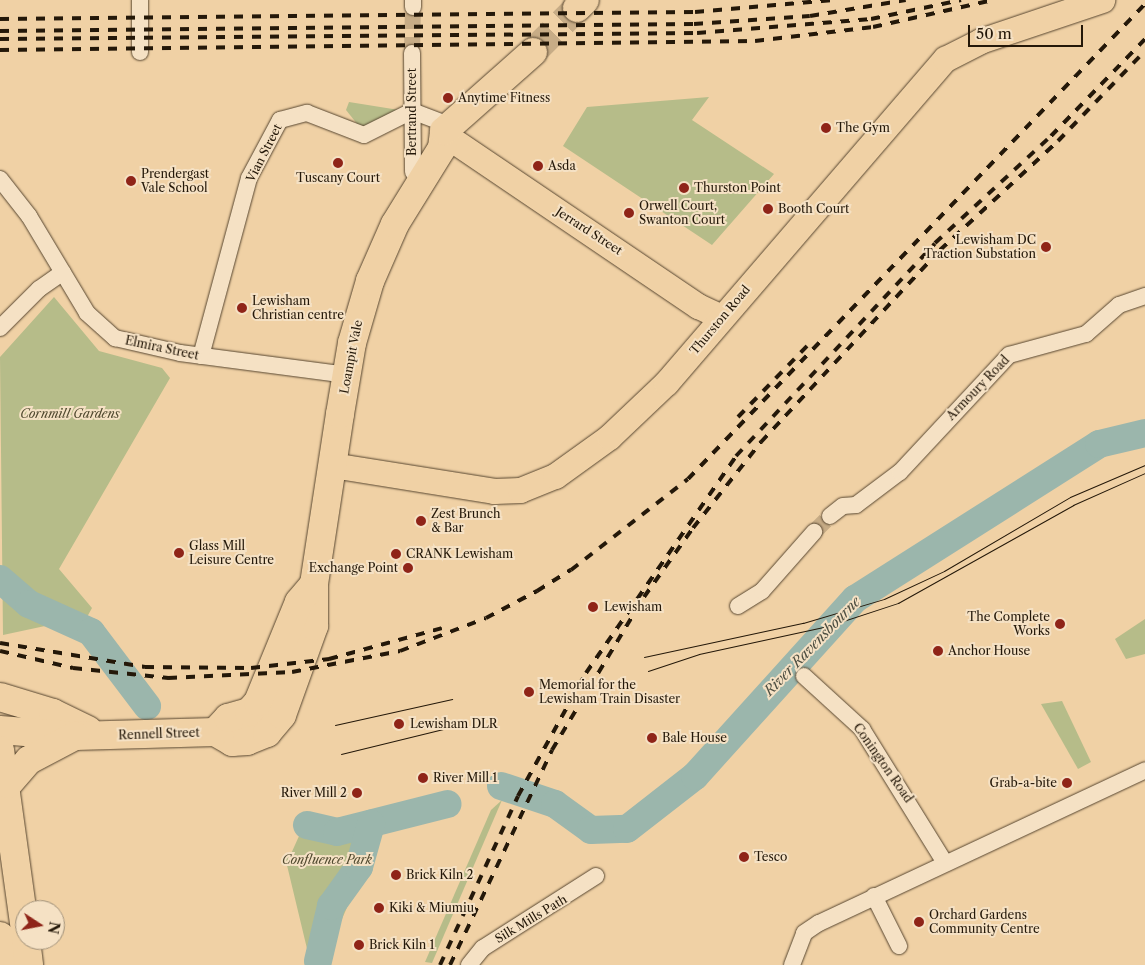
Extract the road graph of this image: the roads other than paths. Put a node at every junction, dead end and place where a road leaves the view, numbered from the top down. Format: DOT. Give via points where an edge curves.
graph roads {
  1 [pos="140,0"];
  2 [pos="1102,0"];
  3 [pos="140,52"];
  4 [pos="533,52"];
  5 [pos="412,53"];
  6 [pos="412,111"];
  7 [pos="448,138"];
  8 [pos="413,172"];
  9 [pos="0,179"];
  10 [pos="63,272"];
  11 [pos="1145,296"];
  12 [pos="715,326"];
  13 [pos="0,328"];
  14 [pos="201,356"];
  15 [pos="346,375"];
  16 [pos="332,465"];
  17 [pos="830,516"];
  18 [pos="814,532"];
  19 [pos="738,606"];
  20 [pos="804,676"];
  21 [pos="7,704"];
  22 [pos="0,730"];
  23 [pos="215,732"];
  24 [pos="92,736"];
  25 [pos="0,750"];
  26 [pos="1145,770"];
  27 [pos="8,784"];
  28 [pos="945,863"];
  29 [pos="596,876"];
  30 [pos="874,896"];
  31 [pos="22,900"];
  32 [pos="0,936"];
  33 [pos="899,946"];
  34 [pos="27,950"];
  35 [pos="3,965"];
  36 [pos="29,965"];
  37 [pos="469,965"];
  38 [pos="792,965"];
  1 -- 3 [label="street"];
  2 -- 12 [label="main road, Thurston Road" via="980,41 945,59"];
  4 -- 7 [label="highway, Loampit Vale" via="450,124 444,131"];
  5 -- 6 [label="street, Bertrand Street"];
  6 -- 7 [label="street"];
  6 -- 8 [label="street, Bertrand Street"];
  6 -- 14 [label="street, Vian Street" via="364,135 307,113 280,120 249,178"];
  7 -- 12 [label="main road, Jerrard Street" via="698,306 699,324"];
  7 -- 15 [label="highway, Loampit Vale" via="382,252 360,309"];
  9 -- 10 [label="street, Elmira Street"];
  10 -- 13 [label="street" via="39,288"];
  10 -- 14 [label="street, Elmira Street" via="87,313 115,338"];
  11 -- 17 [label="street, Armoury Road" via="1119,305 1086,334 1063,343 1021,348 1009,354 900,472 856,504 843,506"];
  12 -- 16 [label="main road, Thurston Road" via="624,424 574,464 533,486 494,491"];
  14 -- 15 [label="street, Elmira Street"];
  15 -- 16 [label="highway, Loampit Vale"];
  16 -- 23 [label="highway, Loampit Vale" via="314,584 314,626 282,715 267,733 247,740 232,742"];
  18 -- 19 [label="street" via="762,591"];
  20 -- 28 [label="street, Conington Road" via="862,729"];
  21 -- 24 [label="highway, Rennell Street" via="53,713"];
  22 -- 24 [label="highway, Rennell Street"];
  23 -- 24 [label="highway, Rennell Street"];
  24 -- 27 [label="highway, Rennell Street" via="29,760"];
  25 -- 27 [label="highway"];
  26 -- 28 [label="street"];
  27 -- 31 [label="highway"];
  28 -- 30 [label="street"];
  29 -- 37 [label="street, Silk Mills Path" via="483,948"];
  30 -- 33 [label="street"];
  30 -- 38 [label="street" via="804,933"];
  32 -- 35 [label="highway"];
  34 -- 36 [label="highway"];
}
